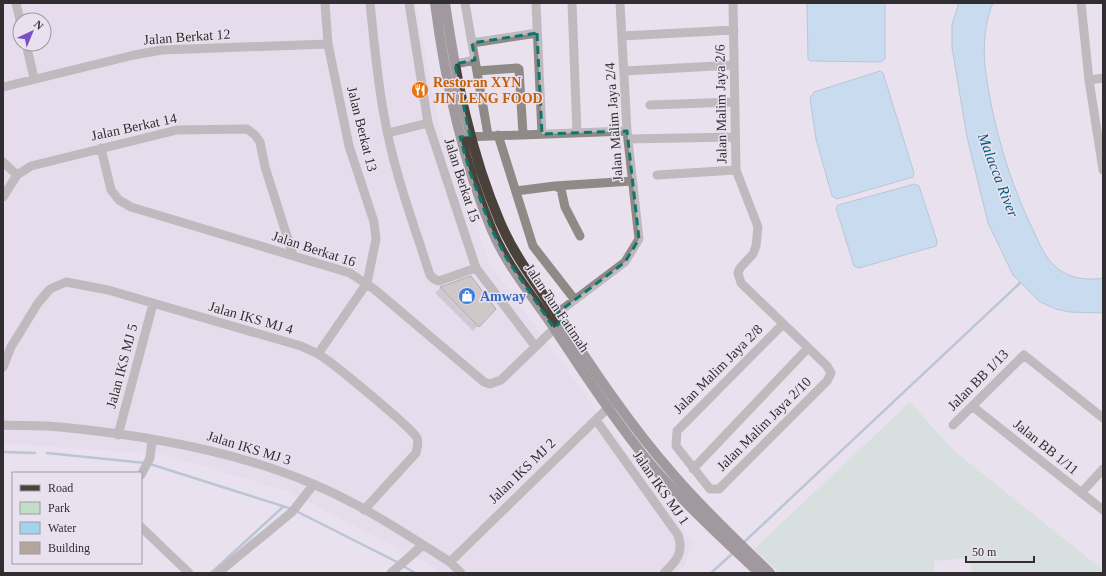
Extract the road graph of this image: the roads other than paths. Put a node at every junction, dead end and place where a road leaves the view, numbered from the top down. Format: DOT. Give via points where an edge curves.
graph roads {
  1 [pos="325,3"];
  2 [pos="370,3"];
  3 [pos="409,3"];
  4 [pos="435,3"];
  5 [pos="445,3"];
  6 [pos="465,3"];
  7 [pos="536,3"];
  8 [pos="572,3"];
  9 [pos="620,3"];
  10 [pos="733,3"];
  11 [pos="1081,3"];
  12 [pos="734,30"];
  13 [pos="537,33"];
  14 [pos="622,36"];
  15 [pos="472,43"];
  16 [pos="328,44"];
  17 [pos="28,52"];
  18 [pos="475,60"];
  19 [pos="455,64"];
  20 [pos="734,65"];
  21 [pos="477,71"];
  22 [pos="624,71"];
  23 [pos="34,78"];
  24 [pos="1103,78"];
  25 [pos="1089,80"];
  26 [pos="3,87"];
  27 [pos="735,102"];
  28 [pos="650,105"];
  29 [pos="428,123"];
  30 [pos="577,132"];
  31 [pos="388,133"];
  32 [pos="523,134"];
  33 [pos="542,134"];
  34 [pos="488,135"];
  35 [pos="498,135"];
  36 [pos="627,135"];
  37 [pos="470,136"];
  38 [pos="460,137"];
  39 [pos="735,137"];
  40 [pos="100,148"];
  41 [pos="3,162"];
  42 [pos="736,170"];
  43 [pos="1103,170"];
  44 [pos="17,175"];
  45 [pos="657,175"];
  46 [pos="632,181"];
  47 [pos="555,186"];
  48 [pos="516,191"];
  49 [pos="3,197"];
  50 [pos="580,236"];
  51 [pos="639,239"];
  52 [pos="293,255"];
  53 [pos="476,268"];
  54 [pos="367,283"];
  55 [pos="575,300"];
  56 [pos="153,304"];
  57 [pos="557,321"];
  58 [pos="783,324"];
  59 [pos="535,346"];
  60 [pos="808,348"];
  61 [pos="318,354"];
  62 [pos="3,367"];
  63 [pos="830,373"];
  64 [pos="615,401"];
  65 [pos="972,406"];
  66 [pos="607,409"];
  67 [pos="1103,418"];
  68 [pos="596,420"];
  69 [pos="3,425"];
  70 [pos="953,425"];
  71 [pos="118,435"];
  72 [pos="152,440"];
  73 [pos="693,468"];
  74 [pos="1103,469"];
  75 [pos="143,473"];
  76 [pos="314,484"];
  77 [pos="1081,493"];
  78 [pos="364,510"];
  79 [pos="1103,510"];
  80 [pos="142,527"];
  81 [pos="723,533"];
  82 [pos="423,545"];
  83 [pos="747,556"];
  84 [pos="450,562"];
  85 [pos="394,570"];
  86 [pos="189,573"];
  87 [pos="218,573"];
  88 [pos="461,573"];
  89 [pos="664,573"];
  90 [pos="759,573"];
  91 [pos="770,573"];
  1 -- 16 [label="street, Jalan Berkat 13"];
  2 -- 31 [label="street"];
  3 -- 29 [label="street, Jalan Berkat 15"];
  4 -- 38 [label="main road, Jalan Tun Fatimah" via="445,72"];
  5 -- 19 [label="main road, Jalan Tun Fatimah"];
  6 -- 15 [label="street"];
  7 -- 13 [label="street"];
  8 -- 30 [label="street"];
  9 -- 14 [label="street, Jalan Malim Jaya 2/4"];
  10 -- 12 [label="street, Jalan Malim Jaya 2/6"];
  11 -- 25 [label="street"];
  12 -- 14 [label="street"];
  12 -- 20 [label="street, Jalan Malim Jaya 2/6"];
  13 -- 15 [label="street"];
  13 -- 33 [label="street"];
  14 -- 22 [label="street, Jalan Malim Jaya 2/4"];
  15 -- 18 [label="street"];
  16 -- 23 [label="street, Jalan Berkat 12" via="162,50"];
  16 -- 54 [label="street, Jalan Berkat 13" via="349,146 376,230 376,245"];
  17 -- 23 [label="street"];
  18 -- 19 [label="street"];
  18 -- 21 [label="street"];
  19 -- 37 [label="main road, Jalan Tun Fatimah"];
  20 -- 22 [label="street"];
  20 -- 27 [label="street, Jalan Malim Jaya 2/6"];
  21 -- 32 [label="street" via="519,69"];
  21 -- 34 [label="street"];
  22 -- 36 [label="street, Jalan Malim Jaya 2/4"];
  23 -- 26 [label="street, Jalan Berkat 12"];
  24 -- 25 [label="street"];
  25 -- 43 [label="street"];
  27 -- 28 [label="street"];
  27 -- 39 [label="street, Jalan Malim Jaya 2/6"];
  29 -- 31 [label="street"];
  29 -- 53 [label="street, Jalan Berkat 15"];
  30 -- 33 [label="street"];
  30 -- 36 [label="street"];
  31 -- 53 [label="street" via="397,174 430,275 439,280"];
  32 -- 33 [label="street"];
  32 -- 35 [label="street"];
  34 -- 35 [label="street"];
  34 -- 37 [label="street"];
  35 -- 48 [label="street"];
  36 -- 39 [label="street"];
  36 -- 46 [label="street, Jalan Malim Jaya 2/4"];
  37 -- 38 [label="street"];
  37 -- 57 [label="main road, Jalan Tun Fatimah" via="502,226"];
  38 -- 57 [label="main road, Jalan Tun Fatimah" via="492,230 507,259"];
  39 -- 42 [label="street, Jalan Malim Jaya 2/6"];
  40 -- 44 [label="street, Jalan Berkat 14" via="31,166"];
  40 -- 52 [label="street, Jalan Berkat 16" via="111,190 119,200 131,207"];
  40 -- 52 [label="street, Jalan Berkat 14" via="177,130 247,129 260,142 265,167"];
  41 -- 44 [label="street"];
  42 -- 45 [label="street"];
  42 -- 58 [label="street, Jalan Malim Jaya 2/6" via="758,227 753,254 740,268 739,277 741,283"];
  44 -- 49 [label="street, Jalan Berkat 14"];
  46 -- 47 [label="street"];
  46 -- 51 [label="street, Jalan Malim Jaya 2/4"];
  47 -- 48 [label="street"];
  47 -- 50 [label="street" via="561,189 565,206"];
  48 -- 55 [label="street" via="533,246"];
  51 -- 55 [label="street, Jalan Berkat 16" via="625,262"];
  52 -- 54 [label="street, Jalan Berkat 16" via="342,270"];
  53 -- 59 [label="street, Jalan Berkat 15"];
  54 -- 59 [label="street, Jalan Berkat 16" via="484,382 490,384 501,380"];
  54 -- 61 [label="street"];
  55 -- 57 [label="street, Jalan Berkat 16"];
  56 -- 61 [label="street, Jalan IKS MJ 4" via="301,346"];
  56 -- 62 [label="street, Jalan IKS MJ 4" via="108,290 66,282 50,289 38,303"];
  56 -- 71 [label="street, Jalan IKS MJ 5"];
  57 -- 59 [label="street, Jalan Berkat 16"];
  57 -- 64 [label="main road, Jalan Tun Fatimah"];
  57 -- 66 [label="main road, Jalan Tun Fatimah"];
  58 -- 60 [label="street, Jalan Malim Jaya 2/6"];
  58 -- 73 [label="street, Jalan Malim Jaya 2/8" via="681,427 676,436 676,446"];
  60 -- 63 [label="street, Jalan Malim Jaya 2/6" via="827,366"];
  60 -- 73 [label="street"];
  61 -- 78 [label="street, Jalan IKS MJ 4" via="400,421 417,439 416,453"];
  63 -- 73 [label="street, Jalan Malim Jaya 2/10" via="827,380 719,489 707,487"];
  64 -- 66 [label="street, Jalan IKS MJ 2"];
  64 -- 81 [label="main road, Jalan Tun Fatimah"];
  65 -- 67 [label="street, Jalan BB 1/13" via="1024,355"];
  65 -- 70 [label="street, Jalan BB 1/13"];
  65 -- 77 [label="street, Jalan BB 1/11"];
  66 -- 68 [label="street, Jalan IKS MJ 2"];
  66 -- 81 [label="main road, Jalan Tun Fatimah" via="660,475"];
  68 -- 84 [label="street, Jalan IKS MJ 2"];
  68 -- 89 [label="street, Jalan IKS MJ 1" via="678,535 681,543 680,555"];
  69 -- 71 [label="street, Jalan IKS MJ 3" via="60,426"];
  71 -- 72 [label="street, Jalan IKS MJ 3"];
  72 -- 75 [label="street" via="150,458"];
  72 -- 76 [label="street, Jalan IKS MJ 3" via="198,448"];
  74 -- 77 [label="street"];
  76 -- 78 [label="street, Jalan IKS MJ 3"];
  76 -- 87 [label="street" via="292,512"];
  77 -- 79 [label="street, Jalan BB 1/11"];
  78 -- 82 [label="street, Jalan IKS MJ 3"];
  80 -- 86 [label="street"];
  81 -- 83 [label="main road, Jalan Tun Fatimah"];
  82 -- 84 [label="street, Jalan IKS MJ 3"];
  82 -- 85 [label="street"];
  83 -- 90 [label="main road, Jalan Tun Fatimah"];
  83 -- 91 [label="main road, Jalan Tun Fatimah"];
  84 -- 88 [label="street, Jalan IKS MJ 3"];
}
